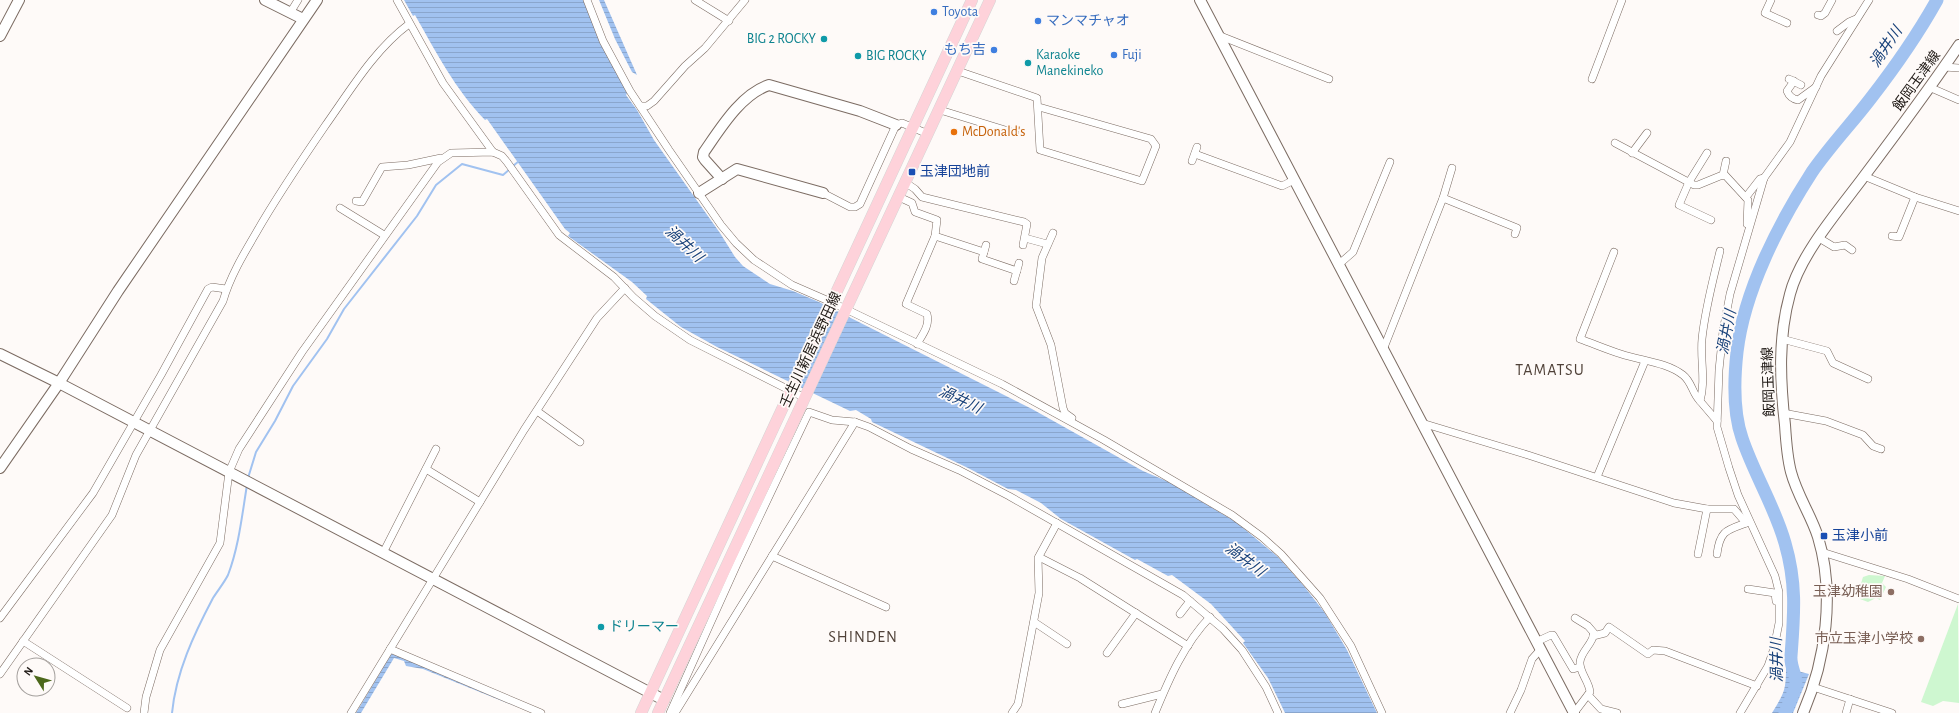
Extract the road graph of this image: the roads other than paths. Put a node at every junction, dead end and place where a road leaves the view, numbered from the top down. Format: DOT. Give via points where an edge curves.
graph roads {
  1 [pos="19,0"];
  2 [pos="265,0"];
  3 [pos="298,0"];
  4 [pos="316,0"];
  5 [pos="397,0"];
  6 [pos="587,0"];
  7 [pos="695,0"];
  8 [pos="745,0"];
  9 [pos="972,0"];
  10 [pos="990,0"];
  11 [pos="1200,0"];
  12 [pos="1622,0"];
  13 [pos="1771,0"];
  14 [pos="1832,0"];
  15 [pos="1869,0"];
  16 [pos="290,12"];
  17 [pos="1818,15"];
  18 [pos="303,19"];
  19 [pos="1857,19"];
  20 [pos="729,20"];
  21 [pos="409,24"];
  22 [pos="1787,24"];
  23 [pos="1838,31"];
  24 [pos="0,36"];
  25 [pos="1218,36"];
  26 [pos="1959,45"];
  27 [pos="1944,66"];
  28 [pos="1959,68"];
  29 [pos="958,71"];
  30 [pos="1328,78"];
  31 [pos="1592,79"];
  32 [pos="1794,82"];
  33 [pos="1816,87"];
  34 [pos="1929,87"];
  35 [pos="1959,100"];
  36 [pos="641,106"];
  37 [pos="1039,107"];
  38 [pos="940,110"];
  39 [pos="896,125"];
  40 [pos="913,126"];
  41 [pos="1015,133"];
  42 [pos="1647,133"];
  43 [pos="928,134"];
  44 [pos="1614,143"];
  45 [pos="493,152"];
  46 [pos="1632,153"];
  47 [pos="1707,153"];
  48 [pos="441,158"];
  49 [pos="1726,161"];
  50 [pos="1192,162"];
  51 [pos="1390,162"];
  52 [pos="1452,168"];
  53 [pos="1723,175"];
  54 [pos="1864,176"];
  55 [pos="1764,178"];
  56 [pos="722,179"];
  57 [pos="1294,180"];
  58 [pos="1689,182"];
  59 [pos="906,183"];
  60 [pos="699,193"];
  61 [pos="823,193"];
  62 [pos="899,197"];
  63 [pos="1746,197"];
  64 [pos="1915,197"];
  65 [pos="1443,198"];
  66 [pos="356,201"];
  67 [pos="340,208"];
  68 [pos="1959,211"];
  69 [pos="1711,220"];
  70 [pos="1748,227"];
  71 [pos="1053,233"];
  72 [pos="1515,234"];
  73 [pos="384,235"];
  74 [pos="935,236"];
  75 [pos="1892,236"];
  76 [pos="1819,238"];
  77 [pos="1047,244"];
  78 [pos="1852,250"];
  79 [pos="1720,251"];
  80 [pos="1614,252"];
  81 [pos="1338,264"];
  82 [pos="1014,281"];
  83 [pos="625,288"];
  84 [pos="226,289"];
  85 [pos="830,304"];
  86 [pos="845,311"];
  87 [pos="1782,339"];
  88 [pos="917,344"];
  89 [pos="1383,350"];
  90 [pos="0,354"];
  91 [pos="1645,361"];
  92 [pos="1868,379"];
  93 [pos="59,383"];
  94 [pos="791,389"];
  95 [pos="805,396"];
  96 [pos="1700,400"];
  97 [pos="537,411"];
  98 [pos="1783,413"];
  99 [pos="1717,420"];
  100 [pos="855,422"];
  101 [pos="133,423"];
  102 [pos="1422,423"];
  103 [pos="1080,426"];
  104 [pos="150,431"];
  105 [pos="580,442"];
  106 [pos="436,449"];
  107 [pos="1882,450"];
  108 [pos="0,468"];
  109 [pos="426,469"];
  110 [pos="229,472"];
  111 [pos="1597,477"];
  112 [pos="480,502"];
  113 [pos="1707,509"];
  114 [pos="1748,522"];
  115 [pos="1057,523"];
  116 [pos="1822,552"];
  117 [pos="383,553"];
  118 [pos="1698,554"];
  119 [pos="1716,554"];
  120 [pos="772,556"];
  121 [pos="1039,556"];
  122 [pos="432,579"];
  123 [pos="1748,589"];
  124 [pos="1959,598"];
  125 [pos="1190,601"];
  126 [pos="1779,606"];
  127 [pos="886,608"];
  128 [pos="1136,613"];
  129 [pos="1180,614"];
  130 [pos="1210,617"];
  131 [pos="0,618"];
  132 [pos="1575,618"];
  133 [pos="1034,622"];
  134 [pos="1593,636"];
  135 [pos="24,641"];
  136 [pos="1067,644"];
  137 [pos="1188,646"];
  138 [pos="1538,646"];
  139 [pos="390,649"];
  140 [pos="1107,653"];
  141 [pos="1580,668"];
  142 [pos="0,674"];
  143 [pos="1757,686"];
  144 [pos="1813,686"];
  145 [pos="650,693"];
  146 [pos="1162,694"];
  147 [pos="1588,695"];
  148 [pos="1850,699"];
  149 [pos="664,700"];
  150 [pos="1122,704"];
  151 [pos="127,708"];
  152 [pos="144,713"];
  153 [pos="351,713"];
  154 [pos="540,713"];
  155 [pos="641,713"];
  156 [pos="658,713"];
  157 [pos="670,713"];
  158 [pos="675,713"];
  159 [pos="1012,713"];
  160 [pos="1155,713"];
  161 [pos="1278,713"];
  162 [pos="1382,713"];
  163 [pos="1510,713"];
  164 [pos="1574,713"];
  165 [pos="1617,713"];
  166 [pos="1740,713"];
  167 [pos="1803,713"];
  168 [pos="1846,713"];
  169 [pos="1892,713"];
  1 -- 24 [label="street"];
  2 -- 16 [label="street"];
  3 -- 16 [label="street"];
  4 -- 18 [label="street"];
  5 -- 21 [label="street"];
  6 -- 36 [label="street" via="603,41"];
  7 -- 20 [label="street"];
  8 -- 20 [label="street"];
  9 -- 40 [label="main road, 壬生川新居浜野田線"];
  10 -- 29 [label="main road, 壬生川新居浜野田線"];
  11 -- 25 [label="street"];
  12 -- 31 [label="street"];
  13 -- 22 [label="street" via="1765,13"];
  14 -- 17 [label="street" via="1825,14"];
  15 -- 19 [label="street"];
  16 -- 18 [label="street"];
  18 -- 93 [label="street" via="118,291"];
  19 -- 23 [label="street"];
  19 -- 33 [label="street"];
  20 -- 36 [label="street" via="654,101 647,106"];
  21 -- 45 [label="street" via="453,98 478,128"];
  21 -- 84 [label="street" via="390,40 362,74 286,183 238,263"];
  25 -- 30 [label="street"];
  25 -- 57 [label="street"];
  26 -- 27 [label="street, 飯岡玉津線"];
  27 -- 28 [label="street"];
  27 -- 34 [label="street, 飯岡玉津線"];
  29 -- 37 [label="street" via="1037,98"];
  29 -- 38 [label="main road, 壬生川新居浜野田線"];
  32 -- 33 [label="street" via="1787,91 1788,95 1798,100"];
  33 -- 55 [label="street" via="1790,142"];
  34 -- 35 [label="street"];
  34 -- 54 [label="street, 飯岡玉津線"];
  36 -- 60 [label="street"];
  37 -- 37 [label="street" via="1040,150 1142,181 1156,146 1151,139"];
  38 -- 41 [label="street"];
  38 -- 43 [label="main road, 壬生川新居浜野田線"];
  39 -- 40 [label="street" via="902,123"];
  39 -- 56 [label="street" via="860,111 770,85 756,90 741,103 704,152 705,160"];
  39 -- 61 [label="street" via="860,204 850,207"];
  40 -- 43 [label="street"];
  40 -- 85 [label="main road, 壬生川新居浜野田線"];
  42 -- 46 [label="street"];
  43 -- 59 [label="main road, 壬生川新居浜野田線"];
  44 -- 46 [label="street"];
  45 -- 48 [label="street" via="451,153"];
  45 -- 83 [label="street" via="507,162 559,235"];
  46 -- 58 [label="street"];
  47 -- 58 [label="street"];
  48 -- 66 [label="street" via="382,167 362,202"];
  48 -- 73 [label="street"];
  49 -- 53 [label="street"];
  50 -- 57 [label="street" via="1196,151 1282,186"];
  51 -- 81 [label="street" via="1353,252"];
  52 -- 65 [label="street"];
  53 -- 58 [label="street" via="1698,185"];
  53 -- 63 [label="street"];
  54 -- 64 [label="street"];
  54 -- 76 [label="street, 飯岡玉津線"];
  55 -- 63 [label="street" via="1760,179"];
  55 -- 70 [label="street"];
  56 -- 60 [label="street"];
  56 -- 61 [label="street" via="737,169"];
  57 -- 81 [label="street"];
  58 -- 69 [label="street" via="1678,208"];
  59 -- 62 [label="main road, 壬生川新居浜野田線"];
  59 -- 77 [label="street" via="915,188 922,197 1024,222 1027,224 1024,241"];
  60 -- 85 [label="street" via="736,243 754,260 792,286"];
  62 -- 74 [label="street" via="912,203 915,212 937,220"];
  62 -- 86 [label="main road, 壬生川新居浜野田線"];
  63 -- 70 [label="street" via="1749,203 1746,223"];
  64 -- 68 [label="street"];
  64 -- 75 [label="street" via="1899,237"];
  65 -- 72 [label="street" via="1517,228"];
  65 -- 89 [label="street"];
  67 -- 73 [label="street"];
  70 -- 99 [label="street" via="1723,331 1718,370"];
  71 -- 77 [label="street"];
  73 -- 110 [label="street" via="302,352 246,438"];
  74 -- 82 [label="street" via="985,249 982,259 1018,267"];
  74 -- 88 [label="street" via="906,304 927,314 926,327"];
  76 -- 78 [label="street" via="1834,247 1844,245"];
  76 -- 87 [label="street, 飯岡玉津線" via="1790,292"];
  77 -- 103 [label="street" via="1042,258 1036,310 1051,345 1063,408 1065,413 1079,422"];
  79 -- 96 [label="street" via="1702,338 1704,375"];
  80 -- 91 [label="street" via="1580,339"];
  81 -- 89 [label="street"];
  83 -- 94 [label="street" via="655,316 690,340"];
  83 -- 97 [label="street" via="597,318"];
  84 -- 101 [label="street" via="209,287"];
  84 -- 104 [label="street" via="223,301"];
  85 -- 86 [label="street"];
  85 -- 94 [label="main road, 壬生川新居浜野田線"];
  86 -- 88 [label="street"];
  86 -- 95 [label="main road, 壬生川新居浜野田線"];
  87 -- 92 [label="street" via="1827,351 1832,363"];
  87 -- 98 [label="street, 飯岡玉津線" via="1780,372"];
  88 -- 103 [label="street" via="1002,384"];
  89 -- 102 [label="street"];
  90 -- 93 [label="street"];
  91 -- 96 [label="street" via="1667,366 1684,376"];
  91 -- 111 [label="street"];
  93 -- 101 [label="street"];
  93 -- 108 [label="street"];
  94 -- 95 [label="street"];
  94 -- 145 [label="main road, 壬生川新居浜野田線"];
  95 -- 149 [label="main road, 壬生川新居浜野田線"];
  96 -- 99 [label="street"];
  97 -- 105 [label="street"];
  97 -- 112 [label="street"];
  98 -- 107 [label="street" via="1826,421 1863,435 1873,446"];
  98 -- 116 [label="street, 飯岡玉津線" via="1792,473"];
  99 -- 114 [label="street" via="1729,468"];
  100 -- 115 [label="street" via="966,474"];
  100 -- 120 [label="street"];
  100 -- 157 [label="street" via="832,420 809,412"];
  101 -- 104 [label="street"];
  101 -- 131 [label="street" via="93,493"];
  102 -- 111 [label="street"];
  102 -- 138 [label="street"];
  103 -- 162 [label="street" via="1232,515 1281,554 1320,598 1340,627"];
  104 -- 110 [label="street"];
  104 -- 135 [label="street" via="136,455 112,515"];
  106 -- 109 [label="street"];
  109 -- 112 [label="street"];
  109 -- 117 [label="street"];
  110 -- 117 [label="street"];
  110 -- 152 [label="street" via="220,543 160,650"];
  111 -- 113 [label="street" via="1674,503"];
  112 -- 122 [label="street"];
  113 -- 114 [label="street" via="1734,509"];
  113 -- 118 [label="street"];
  114 -- 119 [label="street" via="1726,531 1718,539"];
  114 -- 126 [label="street" via="1775,576"];
  115 -- 121 [label="street"];
  115 -- 125 [label="street" via="1152,576"];
  116 -- 124 [label="street"];
  116 -- 144 [label="street, 飯岡玉津線" via="1827,586 1826,604 1821,652"];
  117 -- 122 [label="street"];
  120 -- 127 [label="street"];
  120 -- 158 [label="street"];
  121 -- 128 [label="street"];
  121 -- 133 [label="street" via="1039,593"];
  122 -- 139 [label="street"];
  122 -- 145 [label="street"];
  123 -- 126 [label="street" via="1775,594"];
  125 -- 129 [label="street"];
  125 -- 130 [label="street"];
  126 -- 143 [label="street" via="1779,623 1774,648"];
  128 -- 137 [label="street"];
  128 -- 140 [label="street"];
  130 -- 137 [label="street" via="1196,632"];
  130 -- 161 [label="street" via="1242,650 1266,687"];
  132 -- 134 [label="street" via="1588,626"];
  133 -- 136 [label="street"];
  133 -- 159 [label="street" via="1018,708"];
  134 -- 141 [label="street" via="1581,656"];
  134 -- 143 [label="street" via="1605,633 1609,627 1648,654 1653,650 1665,651"];
  135 -- 142 [label="street"];
  135 -- 151 [label="street"];
  137 -- 146 [label="street"];
  138 -- 141 [label="street" via="1551,635 1555,637 1573,668"];
  138 -- 163 [label="street"];
  138 -- 164 [label="street"];
  139 -- 153 [label="street"];
  139 -- 154 [label="street"];
  141 -- 147 [label="street" via="1589,688"];
  143 -- 166 [label="street"];
  144 -- 148 [label="street"];
  144 -- 167 [label="street, 飯岡玉津線"];
  145 -- 149 [label="street"];
  145 -- 155 [label="main road, 壬生川新居浜野田線"];
  146 -- 150 [label="street"];
  146 -- 160 [label="street"];
  147 -- 164 [label="street"];
  147 -- 165 [label="street" via="1601,709"];
  148 -- 168 [label="street"];
  148 -- 169 [label="street"];
  149 -- 156 [label="main road, 壬生川新居浜野田線"];
}
